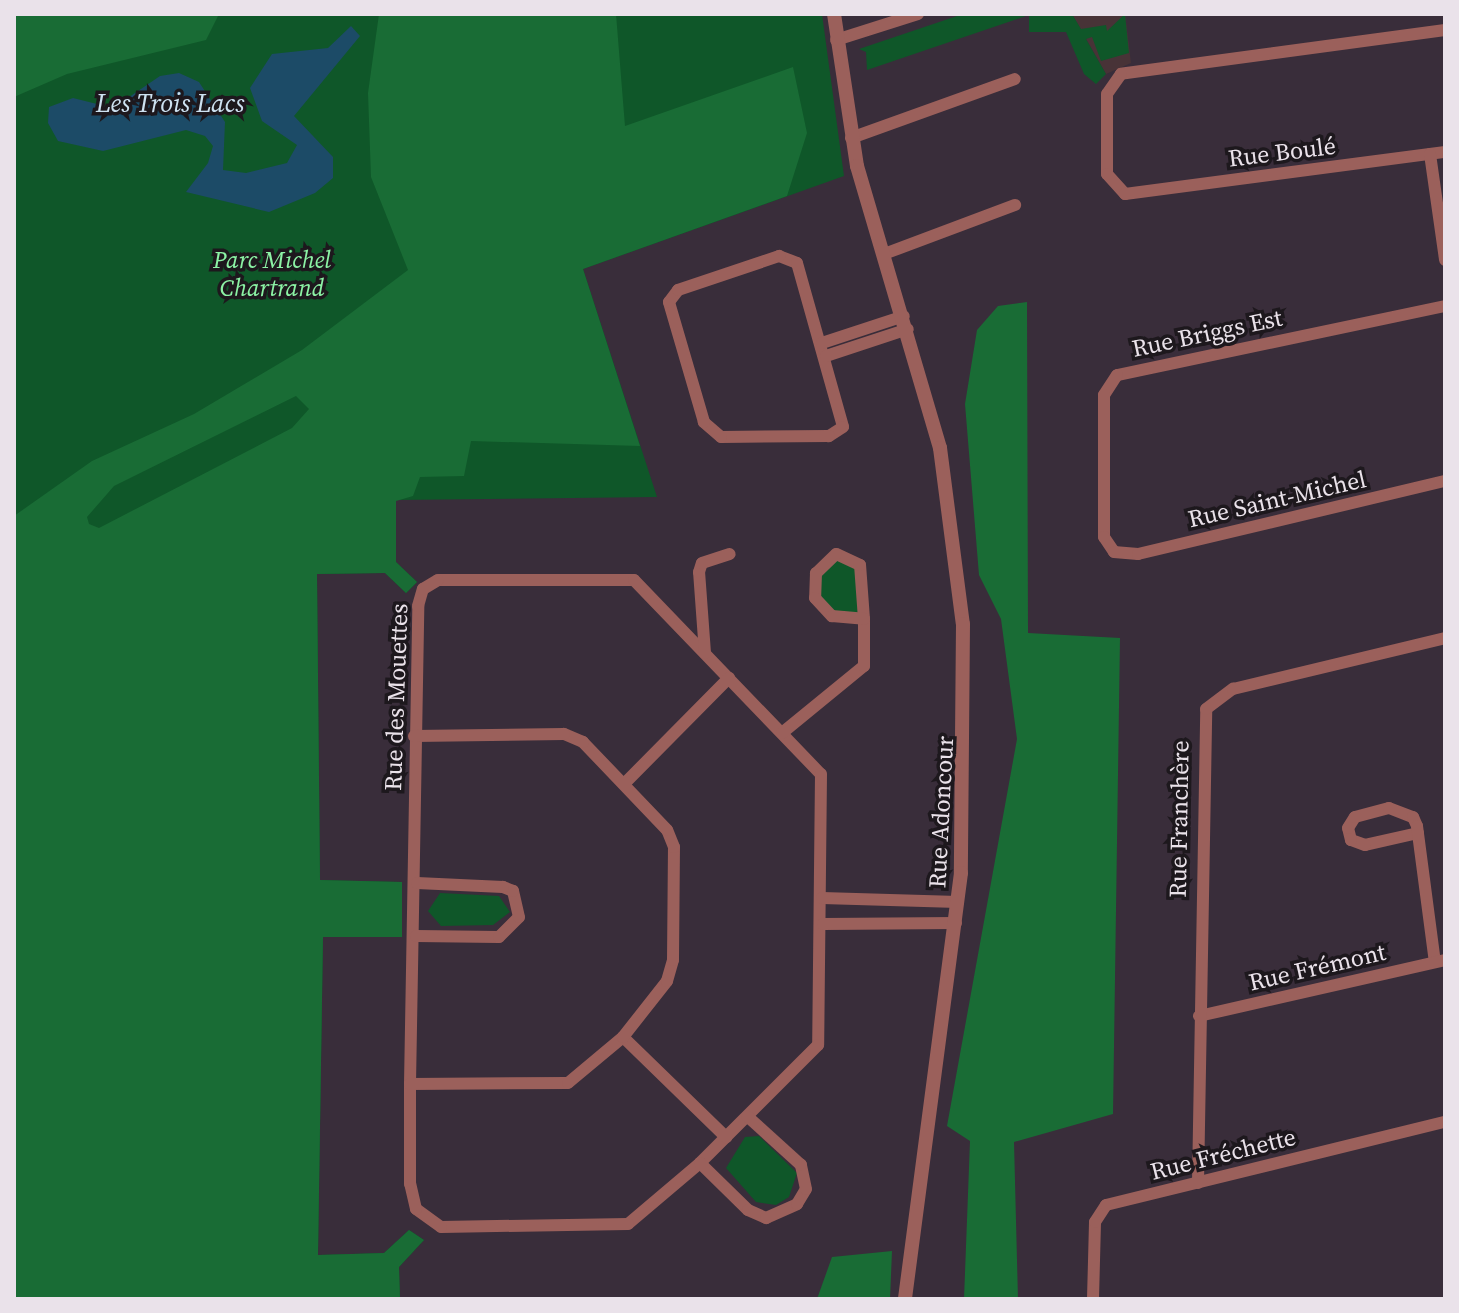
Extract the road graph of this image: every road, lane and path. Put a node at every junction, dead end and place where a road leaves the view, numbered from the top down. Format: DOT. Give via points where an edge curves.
graph roads {
  1 [pos="834,14"];
  2 [pos="918,14"];
  3 [pos="1445,30"];
  4 [pos="836,40"];
  5 [pos="1015,79"];
  6 [pos="851,138"];
  7 [pos="1445,152"];
  8 [pos="1430,154"];
  9 [pos="1015,205"];
  10 [pos="884,254"];
  11 [pos="1445,260"];
  12 [pos="1445,306"];
  13 [pos="906,323"];
  14 [pos="824,349"];
  15 [pos="1445,481"];
  16 [pos="730,554"];
  17 [pos="1118,554"];
  18 [pos="864,619"];
  19 [pos="1445,638"];
  20 [pos="705,653"];
  21 [pos="729,678"];
  22 [pos="782,733"];
  23 [pos="414,736"];
  24 [pos="625,783"];
  25 [pos="1418,833"];
  26 [pos="417,883"];
  27 [pos="822,898"];
  28 [pos="958,902"];
  29 [pos="956,923"];
  30 [pos="823,924"];
  31 [pos="416,936"];
  32 [pos="1440,961"];
  33 [pos="1199,1016"];
  34 [pos="623,1037"];
  35 [pos="410,1084"];
  36 [pos="748,1117"];
  37 [pos="1445,1122"];
  38 [pos="726,1137"];
  39 [pos="700,1163"];
  40 [pos="1198,1183"];
  41 [pos="905,1299"];
  42 [pos="1093,1299"];
  1 -- 4 [label="street, Rue Adoncour"];
  2 -- 4 [label="street"];
  3 -- 8 [label="street, Rue Boulé" via="1121,74 1107,94 1106,165 1111,185 1125,194"];
  4 -- 6 [label="street, Rue Adoncour"];
  5 -- 6 [label="street"];
  6 -- 10 [label="street, Rue Adoncour"];
  7 -- 8 [label="street, Rue Boulé"];
  8 -- 11 [label="street"];
  9 -- 10 [label="street"];
  10 -- 13 [label="street, Rue Adoncour"];
  12 -- 17 [label="street, Rue Briggs Est" via="1114,377 1104,395 1103,525 1106,543"];
  13 -- 14 [label="street"];
  13 -- 28 [label="street, Rue Adoncour" via="945,470 961,594 967,754"];
  14 -- 14 [label="street" via="843,418 838,433 721,437 704,422 669,302 678,290 788,255 797,263"];
  15 -- 17 [label="street, Rue Saint-Michel"];
  16 -- 20 [label="street" via="702,563 699,572"];
  18 -- 18 [label="street" via="860,565 836,554 816,573 815,598 832,616"];
  18 -- 22 [label="street" via="864,666"];
  19 -- 33 [label="street, Rue Franchère" via="1233,689 1210,702 1202,726"];
  20 -- 21 [label="street, Rue des Mouettes"];
  20 -- 23 [label="street, Rue des Mouettes" via="634,580 438,580 418,599"];
  21 -- 22 [label="street, Rue des Mouettes"];
  21 -- 24 [label="street"];
  22 -- 27 [label="street, Rue des Mouettes" via="821,774"];
  23 -- 24 [label="street" via="564,734 583,742"];
  23 -- 26 [label="street, Rue des Mouettes"];
  24 -- 34 [label="street" via="667,830 674,847 673,960 667,981"];
  25 -- 25 [label="street" via="1410,813 1395,808 1358,816 1348,828 1351,840 1365,845"];
  25 -- 32 [label="street"];
  26 -- 31 [label="street, Rue des Mouettes"];
  26 -- 31 [label="street" via="503,887 513,891 519,917 499,937"];
  27 -- 28 [label="street"];
  27 -- 30 [label="street, Rue des Mouettes"];
  28 -- 29 [label="street, Rue Adoncour"];
  29 -- 30 [label="street"];
  29 -- 41 [label="street, Rue Adoncour"];
  30 -- 36 [label="street, Rue des Mouettes" via="818,1045"];
  31 -- 35 [label="street, Rue des Mouettes"];
  32 -- 33 [label="street, Rue Frémont"];
  33 -- 40 [label="street, Rue Franchère"];
  34 -- 35 [label="street" via="568,1083"];
  34 -- 38 [label="street"];
  35 -- 39 [label="street, Rue des Mouettes" via="410,1184 416,1209 441,1227 628,1224"];
  36 -- 38 [label="street, Rue des Mouettes"];
  36 -- 39 [label="street" via="801,1165 806,1189 797,1204 766,1218 748,1210"];
  37 -- 40 [label="street, Rue Fréchette"];
  38 -- 39 [label="street, Rue des Mouettes"];
  40 -- 42 [label="street, Rue Fréchette" via="1102,1208 1095,1222"];
}
